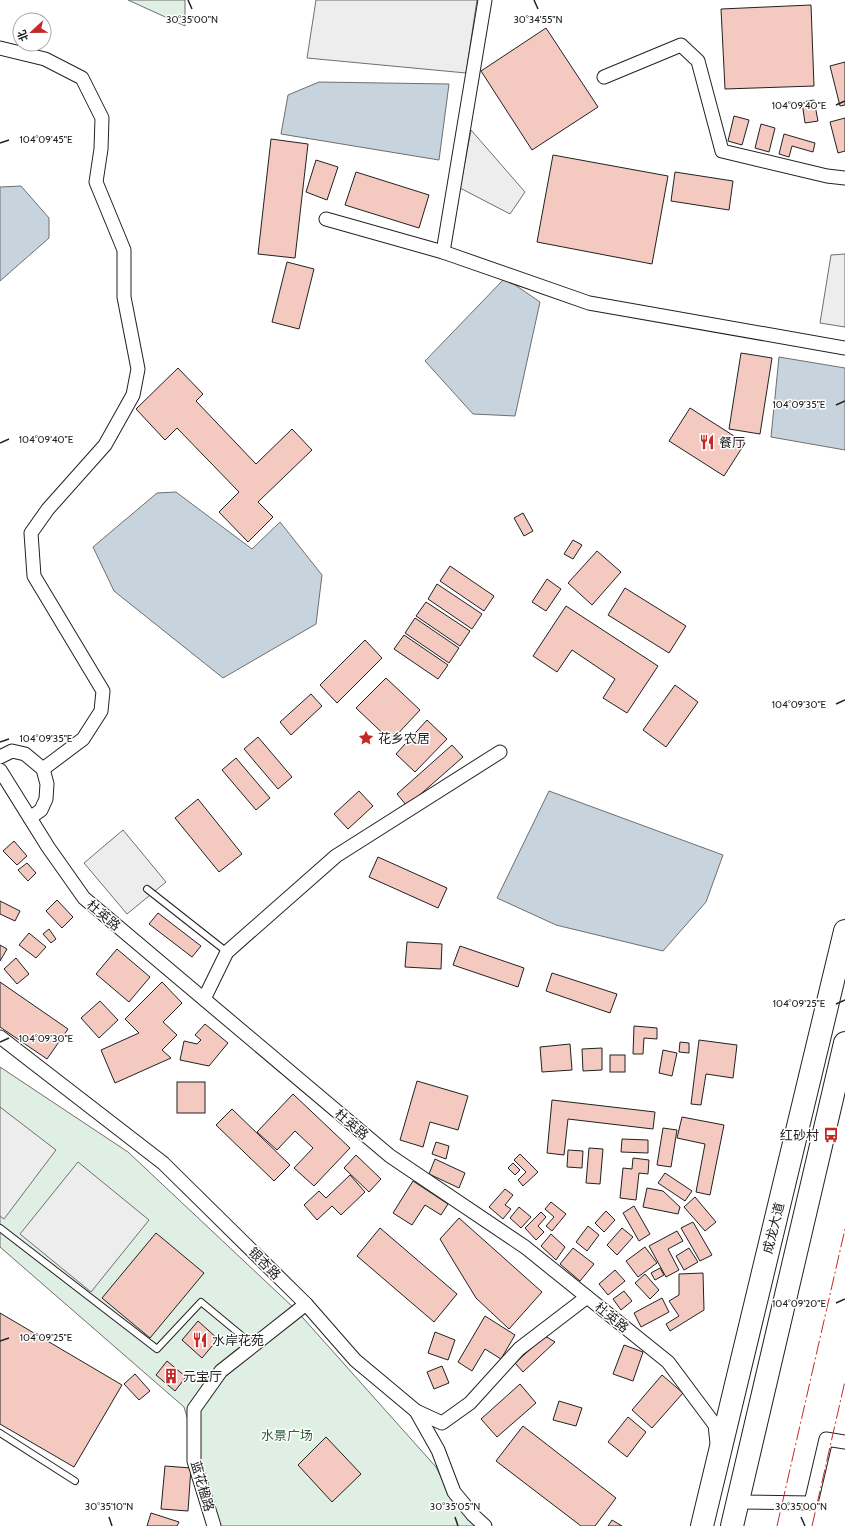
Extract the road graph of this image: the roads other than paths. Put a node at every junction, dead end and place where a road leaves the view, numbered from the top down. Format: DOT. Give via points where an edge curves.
graph roads {
  1 [pos="486,0"];
  2 [pos="0,48"];
  3 [pos="604,77"];
  4 [pos="845,178"];
  5 [pos="326,219"];
  6 [pos="443,252"];
  7 [pos="845,348"];
  8 [pos="500,752"];
  9 [pos="0,757"];
  10 [pos="43,769"];
  11 [pos="0,770"];
  12 [pos="30,818"];
  13 [pos="148,889"];
  14 [pos="845,931"];
  15 [pos="227,952"];
  16 [pos="204,999"];
  17 [pos="0,1037"];
  18 [pos="845,1043"];
  19 [pos="1,1231"];
  20 [pos="587,1297"];
  21 [pos="306,1304"];
  22 [pos="253,1345"];
  23 [pos="416,1411"];
  24 [pos="0,1433"];
  25 [pos="845,1442"];
  26 [pos="719,1454"];
  27 [pos="75,1481"];
  28 [pos="737,1502"];
  29 [pos="214,1526"];
  30 [pos="486,1526"];
  31 [pos="702,1526"];
  32 [pos="732,1526"];
  1 -- 6 [label="street"];
  2 -- 10 [label="street" via="45,59 82,78 102,118 96,182 124,250 124,297 138,369 133,395 106,445 48,509 31,533 34,576 103,691 102,711 83,739"];
  3 -- 4 [label="street" via="681,44 698,61 722,151"];
  5 -- 6 [label="street"];
  6 -- 7 [label="street" via="589,303"];
  8 -- 15 [label="street" via="336,856"];
  9 -- 10 [label="street" via="12,751 25,754"];
  10 -- 12 [label="street" via="47,784 46,799 41,810"];
  11 -- 12 [label="street, 杜英路"];
  12 -- 16 [label="street, 杜英路" via="84,898"];
  13 -- 15 [label="lane"];
  14 -- 26 [label="highway, 成龙大道"];
  15 -- 16 [label="street"];
  16 -- 20 [label="street, 杜英路" via="390,1156 526,1247"];
  17 -- 21 [label="street, 银杏路" via="163,1162"];
  18 -- 28 [label="highway"];
  19 -- 22 [label="lane" via="157,1349 201,1302"];
  20 -- 23 [label="street" via="518,1349 470,1403 442,1423"];
  20 -- 26 [label="street, 杜英路" via="668,1362 715,1425"];
  21 -- 22 [label="street, 蓝花楹路"];
  21 -- 23 [label="street, 银杏路" via="355,1360"];
  22 -- 29 [label="street, 蓝花楹路" via="221,1371 194,1409 194,1461"];
  23 -- 30 [label="street, 银杏路" via="438,1450 454,1492"];
  24 -- 27 [label="lane"];
  25 -- 28 [label="street" via="826,1439 811,1503"];
  26 -- 31 [label="highway, 成龙大道"];
  28 -- 32 [label="highway"];
}
